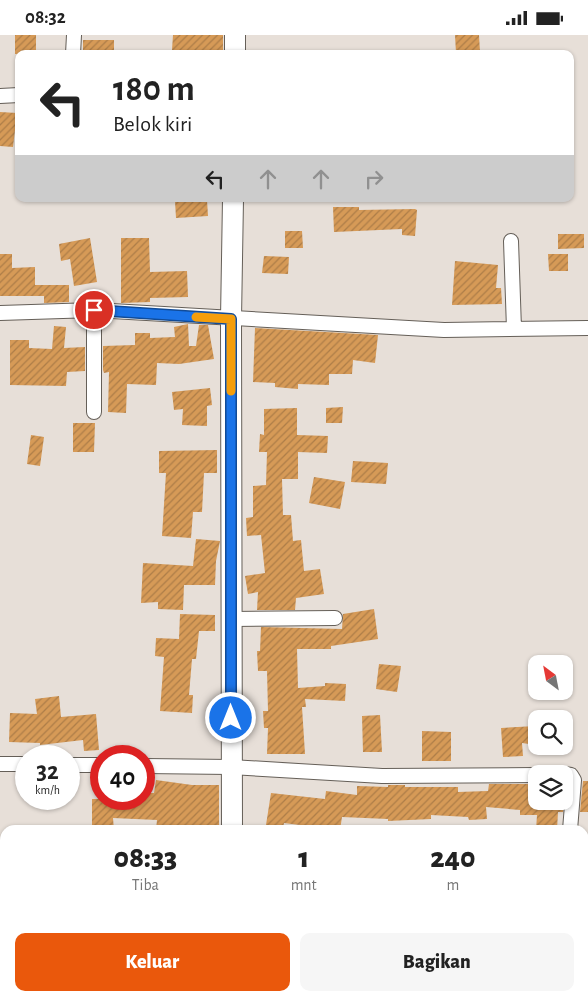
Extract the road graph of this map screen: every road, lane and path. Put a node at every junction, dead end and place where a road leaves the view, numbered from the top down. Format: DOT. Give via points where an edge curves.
graph roads {
  1 [pos="74,35"];
  2 [pos="235,35"];
  3 [pos="73,50"];
  4 [pos="235,50"];
  5 [pos="0,95"];
  6 [pos="15,95"];
  7 [pos="233,202"];
  8 [pos="511,241"];
  9 [pos="94,310"];
  10 [pos="0,313"];
  11 [pos="231,319"];
  12 [pos="588,328"];
  13 [pos="514,329"];
  14 [pos="94,412"];
  15 [pos="335,618"];
  16 [pos="231,619"];
  17 [pos="0,764"];
  18 [pos="15,764"];
  19 [pos="155,766"];
  20 [pos="231,767"];
  21 [pos="528,775"];
  22 [pos="573,779"];
  23 [pos="573,792"];
  24 [pos="572,810"];
  25 [pos="232,825"];
  26 [pos="570,825"];
  1 -- 3 [label="street"];
  2 -- 4 [label="street"];
  5 -- 6 [label="street"];
  7 -- 11 [label="street"];
  8 -- 13 [label="street"];
  9 -- 10 [label="street"];
  9 -- 11 [label="street"];
  9 -- 14 [label="street"];
  11 -- 13 [label="street" via="444,330"];
  11 -- 16 [label="street"];
  12 -- 13 [label="street"];
  15 -- 16 [label="street"];
  16 -- 20 [label="street"];
  17 -- 18 [label="street"];
  19 -- 20 [label="street"];
  20 -- 21 [label="street" via="392,777"];
  20 -- 25 [label="street"];
  22 -- 23 [label="street"];
  24 -- 26 [label="street"];
}
